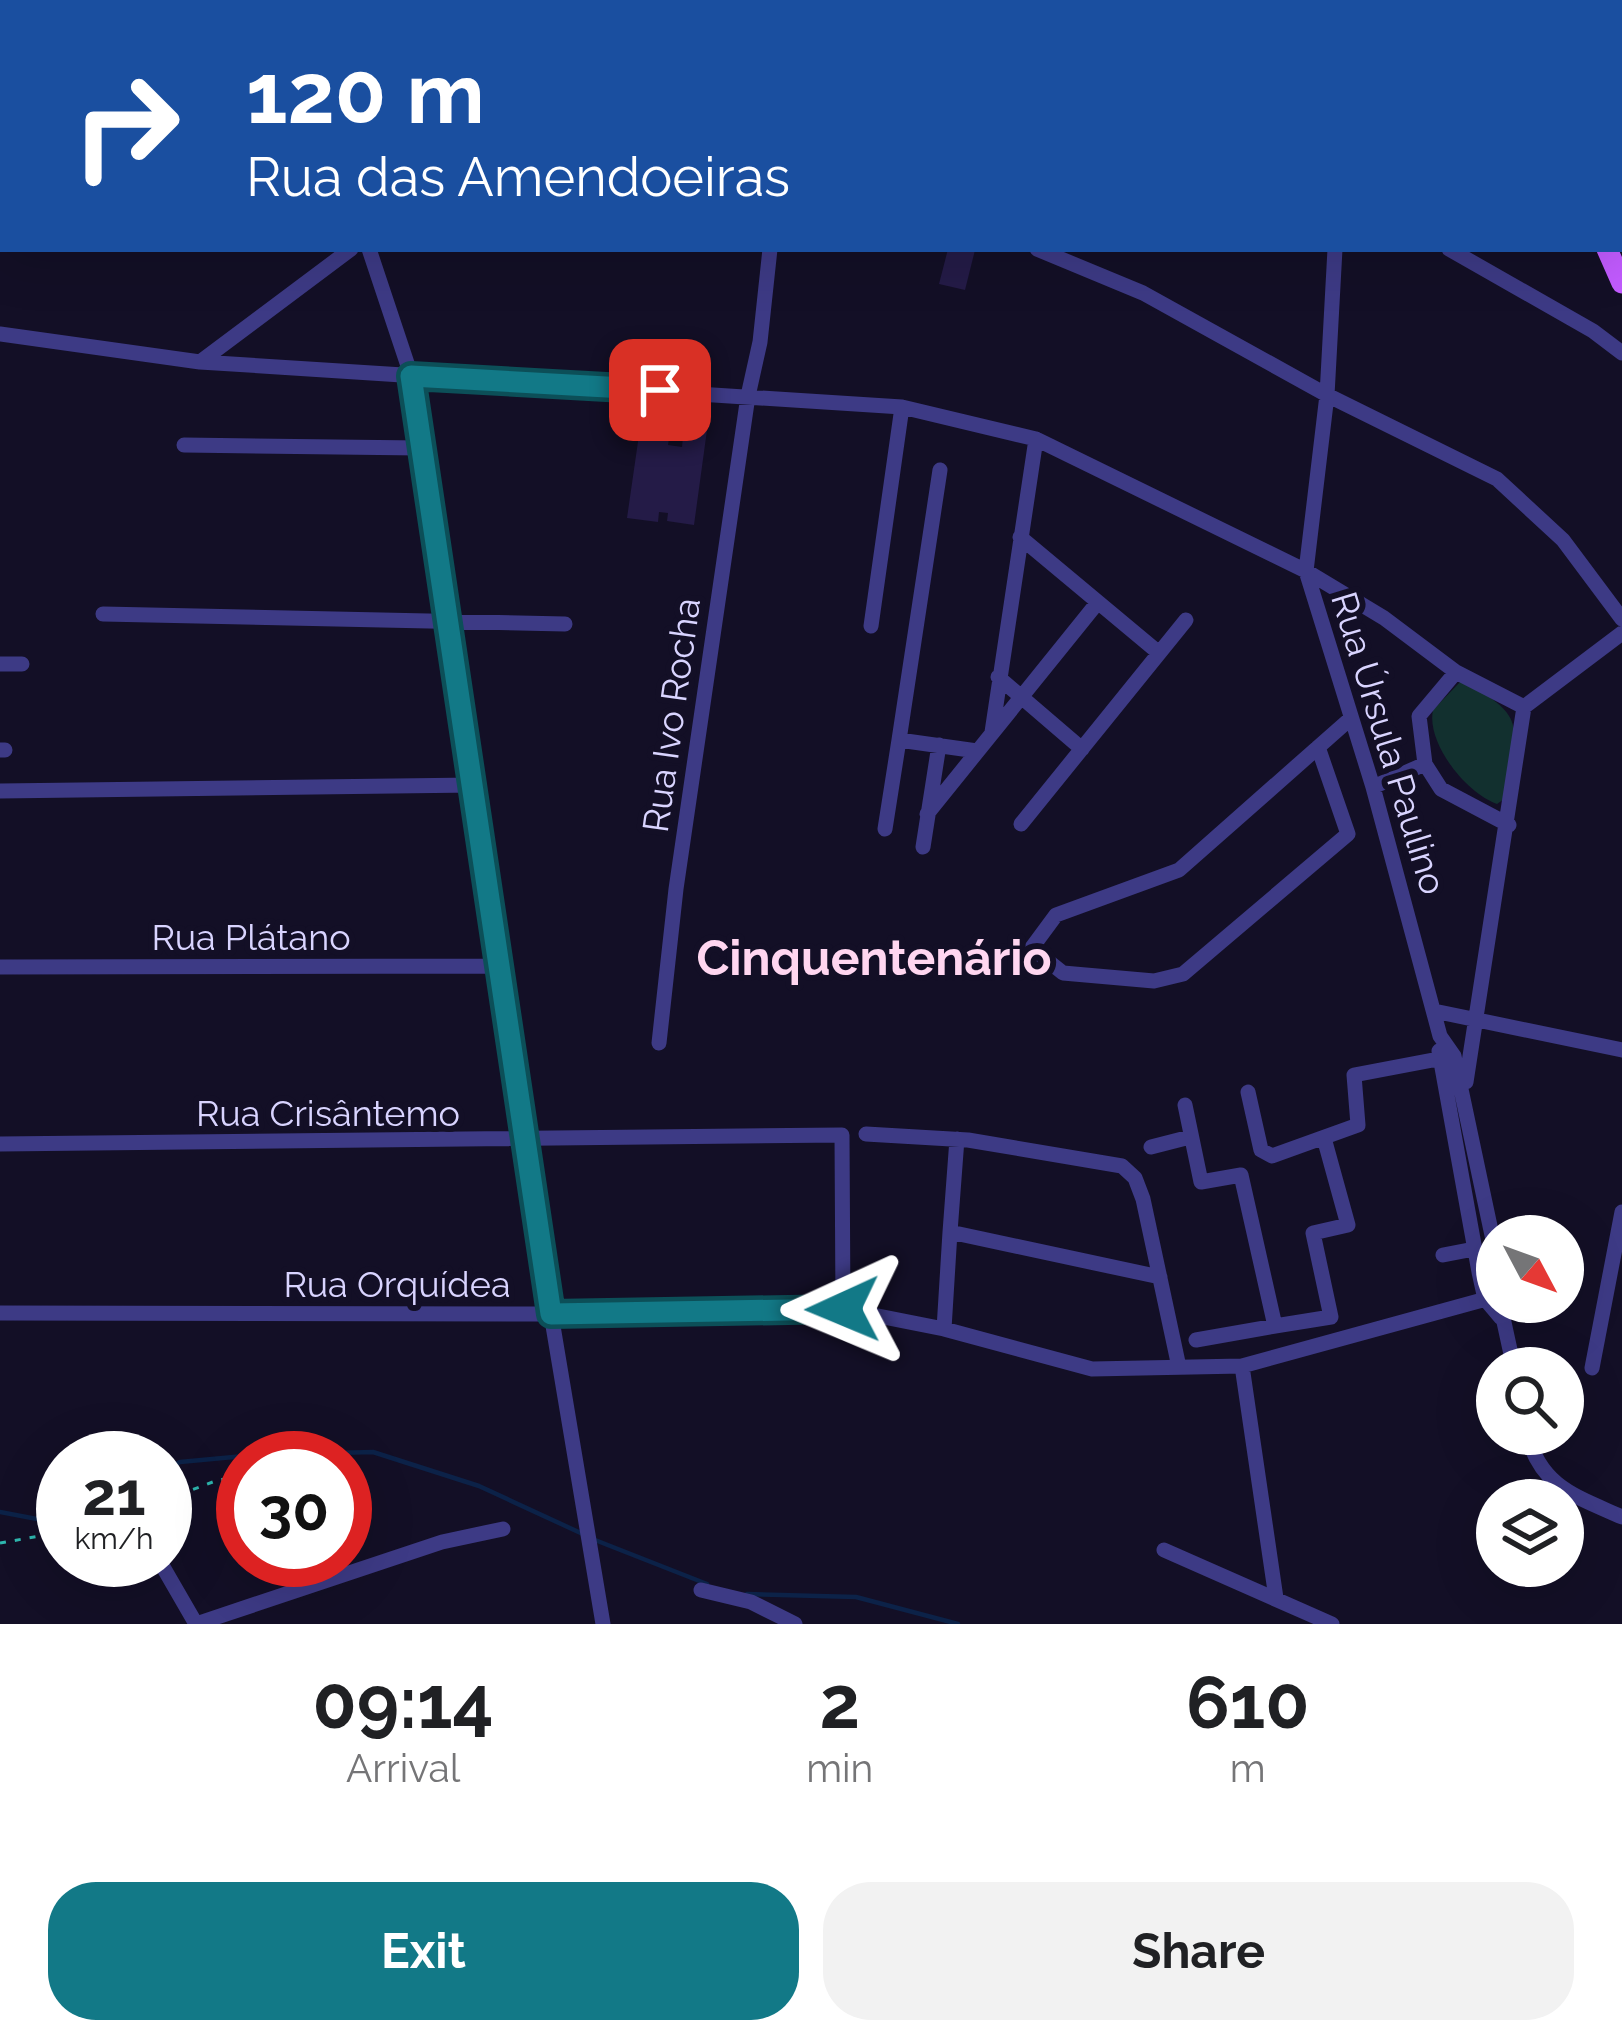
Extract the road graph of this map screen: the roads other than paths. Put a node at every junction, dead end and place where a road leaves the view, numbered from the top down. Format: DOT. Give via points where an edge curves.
graph roads {
  1 [pos="347,252"];
  2 [pos="370,252"];
  3 [pos="770,252"];
  4 [pos="1044,252"];
  5 [pos="1335,252"];
  6 [pos="1454,252"];
  7 [pos="1608,252"];
  8 [pos="1622,283"];
  9 [pos="0,334"];
  10 [pos="1622,353"];
  11 [pos="200,362"];
  12 [pos="411,376"];
  13 [pos="1327,395"];
  14 [pos="748,396"];
  15 [pos="902,407"];
  16 [pos="1036,439"];
  17 [pos="184,445"];
  18 [pos="420,448"];
  19 [pos="940,470"];
  20 [pos="1021,537"];
  21 [pos="1306,571"];
  22 [pos="1098,602"];
  23 [pos="103,614"];
  24 [pos="1622,619"];
  25 [pos="1186,620"];
  26 [pos="449,622"];
  27 [pos="565,624"];
  28 [pos="872,626"];
  29 [pos="1622,633"];
  30 [pos="1159,653"];
  31 [pos="0,664"];
  32 [pos="22,664"];
  33 [pos="1456,672"];
  34 [pos="998,677"];
  35 [pos="1021,696"];
  36 [pos="1524,707"];
  37 [pos="1350,719"];
  38 [pos="992,732"];
  39 [pos="899,740"];
  40 [pos="939,746"];
  41 [pos="1318,747"];
  42 [pos="1082,749"];
  43 [pos="976,752"];
  44 [pos="1425,764"];
  45 [pos="474,785"];
  46 [pos="1372,788"];
  47 [pos="0,791"];
  48 [pos="927,814"];
  49 [pos="1021,824"];
  50 [pos="1509,825"];
  51 [pos="885,829"];
  52 [pos="923,847"];
  53 [pos="502,966"];
  54 [pos="0,968"];
  55 [pos="1434,1011"];
  56 [pos="1472,1021"];
  57 [pos="659,1042"];
  58 [pos="1622,1050"];
  59 [pos="1446,1058"];
  60 [pos="1248,1092"];
  61 [pos="1185,1105"];
  62 [pos="1465,1109"];
  63 [pos="866,1133"];
  64 [pos="1190,1137"];
  65 [pos="1324,1138"];
  66 [pos="957,1139"];
  67 [pos="527,1142"];
  68 [pos="0,1144"];
  69 [pos="1150,1148"];
  70 [pos="1265,1156"];
  71 [pos="1241,1175"];
  72 [pos="1622,1212"];
  73 [pos="1488,1215"];
  74 [pos="950,1232"];
  75 [pos="1474,1249"];
  76 [pos="1476,1254"];
  77 [pos="1443,1255"];
  78 [pos="1160,1277"];
  79 [pos="843,1309"];
  80 [pos="1476,1309"];
  81 [pos="0,1313"];
  82 [pos="551,1314"];
  83 [pos="1275,1326"];
  84 [pos="944,1329"];
  85 [pos="1196,1340"];
  86 [pos="1242,1366"];
  87 [pos="1179,1367"];
  88 [pos="1592,1368"];
  89 [pos="1533,1455"];
  90 [pos="1622,1517"];
  91 [pos="503,1529"];
  92 [pos="1164,1550"];
  93 [pos="175,1587"];
  94 [pos="701,1590"];
  95 [pos="1276,1598"];
  96 [pos="196,1624"];
  97 [pos="603,1624"];
  98 [pos="795,1624"];
  99 [pos="1332,1624"];
  1 -- 11 [label="street"];
  2 -- 12 [label="street"];
  3 -- 14 [label="street, Rua Ivo Rocha"];
  4 -- 13 [label="street" via="1143,293"];
  5 -- 13 [label="street, Rua Úrsula Paulino"];
  6 -- 10 [label="street"];
  7 -- 8 [label="main road"];
  9 -- 11 [label="street"];
  11 -- 12 [label="street"];
  12 -- 14 [label="street"];
  12 -- 18 [label="street"];
  13 -- 21 [label="street, Rua Úrsula Paulino"];
  13 -- 24 [label="street" via="1497,479 1563,540"];
  14 -- 15 [label="street"];
  14 -- 57 [label="street, Rua Ivo Rocha"];
  15 -- 16 [label="street"];
  15 -- 28 [label="street"];
  16 -- 20 [label="street"];
  16 -- 21 [label="street"];
  17 -- 18 [label="street"];
  18 -- 26 [label="street"];
  19 -- 39 [label="street"];
  20 -- 22 [label="street"];
  20 -- 34 [label="street"];
  21 -- 33 [label="street"];
  21 -- 37 [label="street, Rua Úrsula Paulino"];
  22 -- 30 [label="street"];
  22 -- 35 [label="street"];
  23 -- 26 [label="street"];
  25 -- 30 [label="street"];
  26 -- 27 [label="street"];
  26 -- 45 [label="street"];
  29 -- 36 [label="street"];
  30 -- 42 [label="street"];
  31 -- 32 [label="street"];
  33 -- 36 [label="street"];
  33 -- 44 [label="street" via="1419,716"];
  34 -- 35 [label="street"];
  34 -- 38 [label="street"];
  35 -- 38 [label="street"];
  35 -- 42 [label="street"];
  36 -- 50 [label="street"];
  37 -- 41 [label="street"];
  37 -- 46 [label="street, Rua Úrsula Paulino"];
  38 -- 43 [label="street"];
  39 -- 40 [label="street"];
  39 -- 51 [label="street"];
  40 -- 43 [label="street"];
  40 -- 48 [label="street"];
  41 -- 41 [label="street" via="1179,870 1056,915 1029,953 1063,974 1154,981 1183,974 1348,834"];
  42 -- 49 [label="street"];
  43 -- 48 [label="street"];
  44 -- 46 [label="street"];
  44 -- 50 [label="street" via="1441,789"];
  45 -- 47 [label="street"];
  45 -- 53 [label="street"];
  46 -- 55 [label="street, Rua Úrsula Paulino"];
  48 -- 52 [label="street"];
  50 -- 56 [label="street"];
  53 -- 54 [label="street, Rua Plátano"];
  53 -- 67 [label="street"];
  55 -- 56 [label="street"];
  55 -- 59 [label="street, Rua Úrsula Paulino"];
  56 -- 58 [label="street"];
  56 -- 62 [label="street"];
  59 -- 62 [label="street, Rua Úrsula Paulino"];
  59 -- 65 [label="street" via="1354,1075 1360,1123"];
  59 -- 75 [label="street, Rua Úrsula Paulino"];
  60 -- 70 [label="street"];
  61 -- 64 [label="street"];
  62 -- 73 [label="street, Rua Úrsula Paulino"];
  63 -- 66 [label="street"];
  64 -- 69 [label="street"];
  64 -- 71 [label="street" via="1202,1182"];
  65 -- 70 [label="street"];
  65 -- 83 [label="street" via="1348,1225 1313,1233 1331,1317"];
  66 -- 74 [label="street"];
  66 -- 78 [label="street" via="1122,1166 1140,1189"];
  67 -- 68 [label="street, Rua Crisântemo"];
  67 -- 79 [label="street, Rua Crisântemo" via="842,1135"];
  67 -- 82 [label="street"];
  70 -- 71 [label="street"];
  71 -- 83 [label="street"];
  72 -- 88 [label="street"];
  74 -- 78 [label="street"];
  74 -- 84 [label="street"];
  75 -- 76 [label="street, Rua Úrsula Paulino"];
  75 -- 77 [label="street"];
  78 -- 87 [label="street"];
  79 -- 82 [label="street, Rua Orquídea"];
  79 -- 84 [label="street, Rua Orquídea"];
  80 -- 86 [label="street, Rua Orquídea"];
  81 -- 82 [label="street, Rua Orquídea"];
  82 -- 97 [label="street"];
  83 -- 85 [label="street"];
  84 -- 87 [label="street, Rua Orquídea" via="1092,1369"];
  86 -- 87 [label="street, Rua Orquídea"];
  86 -- 95 [label="street"];
  89 -- 90 [label="street" via="1537,1469 1573,1496"];
  91 -- 96 [label="street"];
  92 -- 95 [label="street"];
  93 -- 96 [label="street"];
  94 -- 98 [label="street" via="752,1602"];
  95 -- 99 [label="street"];
}
